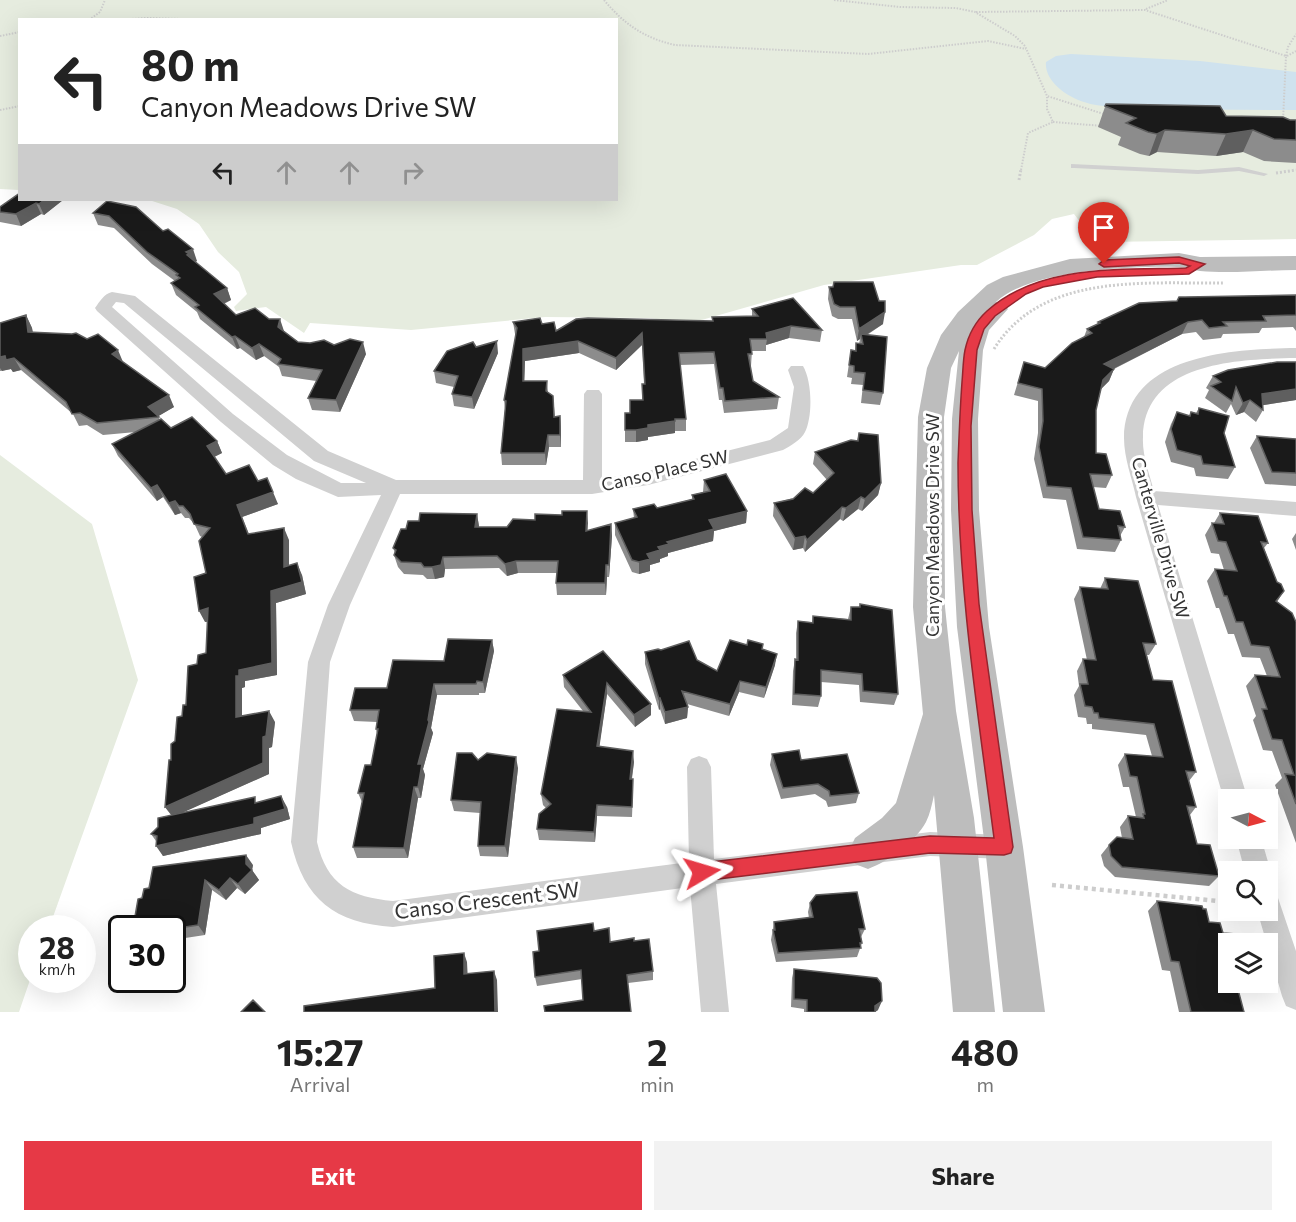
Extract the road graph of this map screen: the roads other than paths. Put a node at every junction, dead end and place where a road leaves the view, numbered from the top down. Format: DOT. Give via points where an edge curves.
graph roads {
  1 [pos="1074,166"];
  2 [pos="1264,174"];
  3 [pos="1296,263"];
  4 [pos="1017,287"];
  5 [pos="1296,353"];
  6 [pos="797,370"];
  7 [pos="220,375"];
  8 [pos="195,388"];
  9 [pos="593,394"];
  10 [pos="394,487"];
  11 [pos="592,487"];
  12 [pos="1146,497"];
  13 [pos="1296,509"];
  14 [pos="939,711"];
  15 [pos="699,767"];
  16 [pos="1233,789"];
  17 [pos="958,845"];
  18 [pos="1004,847"];
  19 [pos="868,851"];
  20 [pos="702,872"];
  21 [pos="1273,921"];
  22 [pos="1296,996"];
  23 [pos="715,1012"];
  24 [pos="974,1012"];
  25 [pos="1024,1012"];
  1 -- 2 [label="lane" via="1198,172 1239,169"];
  3 -- 4 [label="main road" via="1200,264 1189,271 1075,276"];
  4 -- 14 [label="main road, Canyon Meadows Drive SW" via="981,301 953,335 939,368 931,417 929,607"];
  4 -- 18 [label="main road, Canyon Meadows Drive SW" via="978,328 971,350 965,419 965,510 973,627"];
  5 -- 12 [label="street, Canterville Drive SW" via="1204,360 1172,375 1150,393 1134,431 1134,452"];
  6 -- 11 [label="street, Canso Place SW" via="803,387 801,412 797,430 784,441 648,478"];
  7 -- 8 [label="street"];
  7 -- 8 [label="street, Canso Place SW" via="129,298 112,297 103,308"];
  7 -- 10 [label="street, Canso Place SW" via="321,456"];
  8 -- 10 [label="street, Canso Place SW" via="280,460 329,488 349,491"];
  9 -- 11 [label="street"];
  10 -- 11 [label="street, Canso Place SW"];
  10 -- 20 [label="street, Canso Crescent SW" via="335,613 319,662 304,842 317,880 334,897 356,909 393,914"];
  12 -- 13 [label="street"];
  12 -- 16 [label="street, Canterville Drive SW"];
  14 -- 17 [label="main road, Canyon Meadows Drive SW"];
  14 -- 19 [label="main road" via="912,812"];
  15 -- 20 [label="street"];
  17 -- 18 [label="street, Canso Crescent SW"];
  17 -- 19 [label="street, Canso Crescent SW"];
  17 -- 24 [label="main road, Canyon Meadows Drive SW"];
  18 -- 25 [label="main road, Canyon Meadows Drive SW"];
  19 -- 20 [label="street, Canso Crescent SW"];
  20 -- 23 [label="street"];
  21 -- 22 [label="street"];
}
